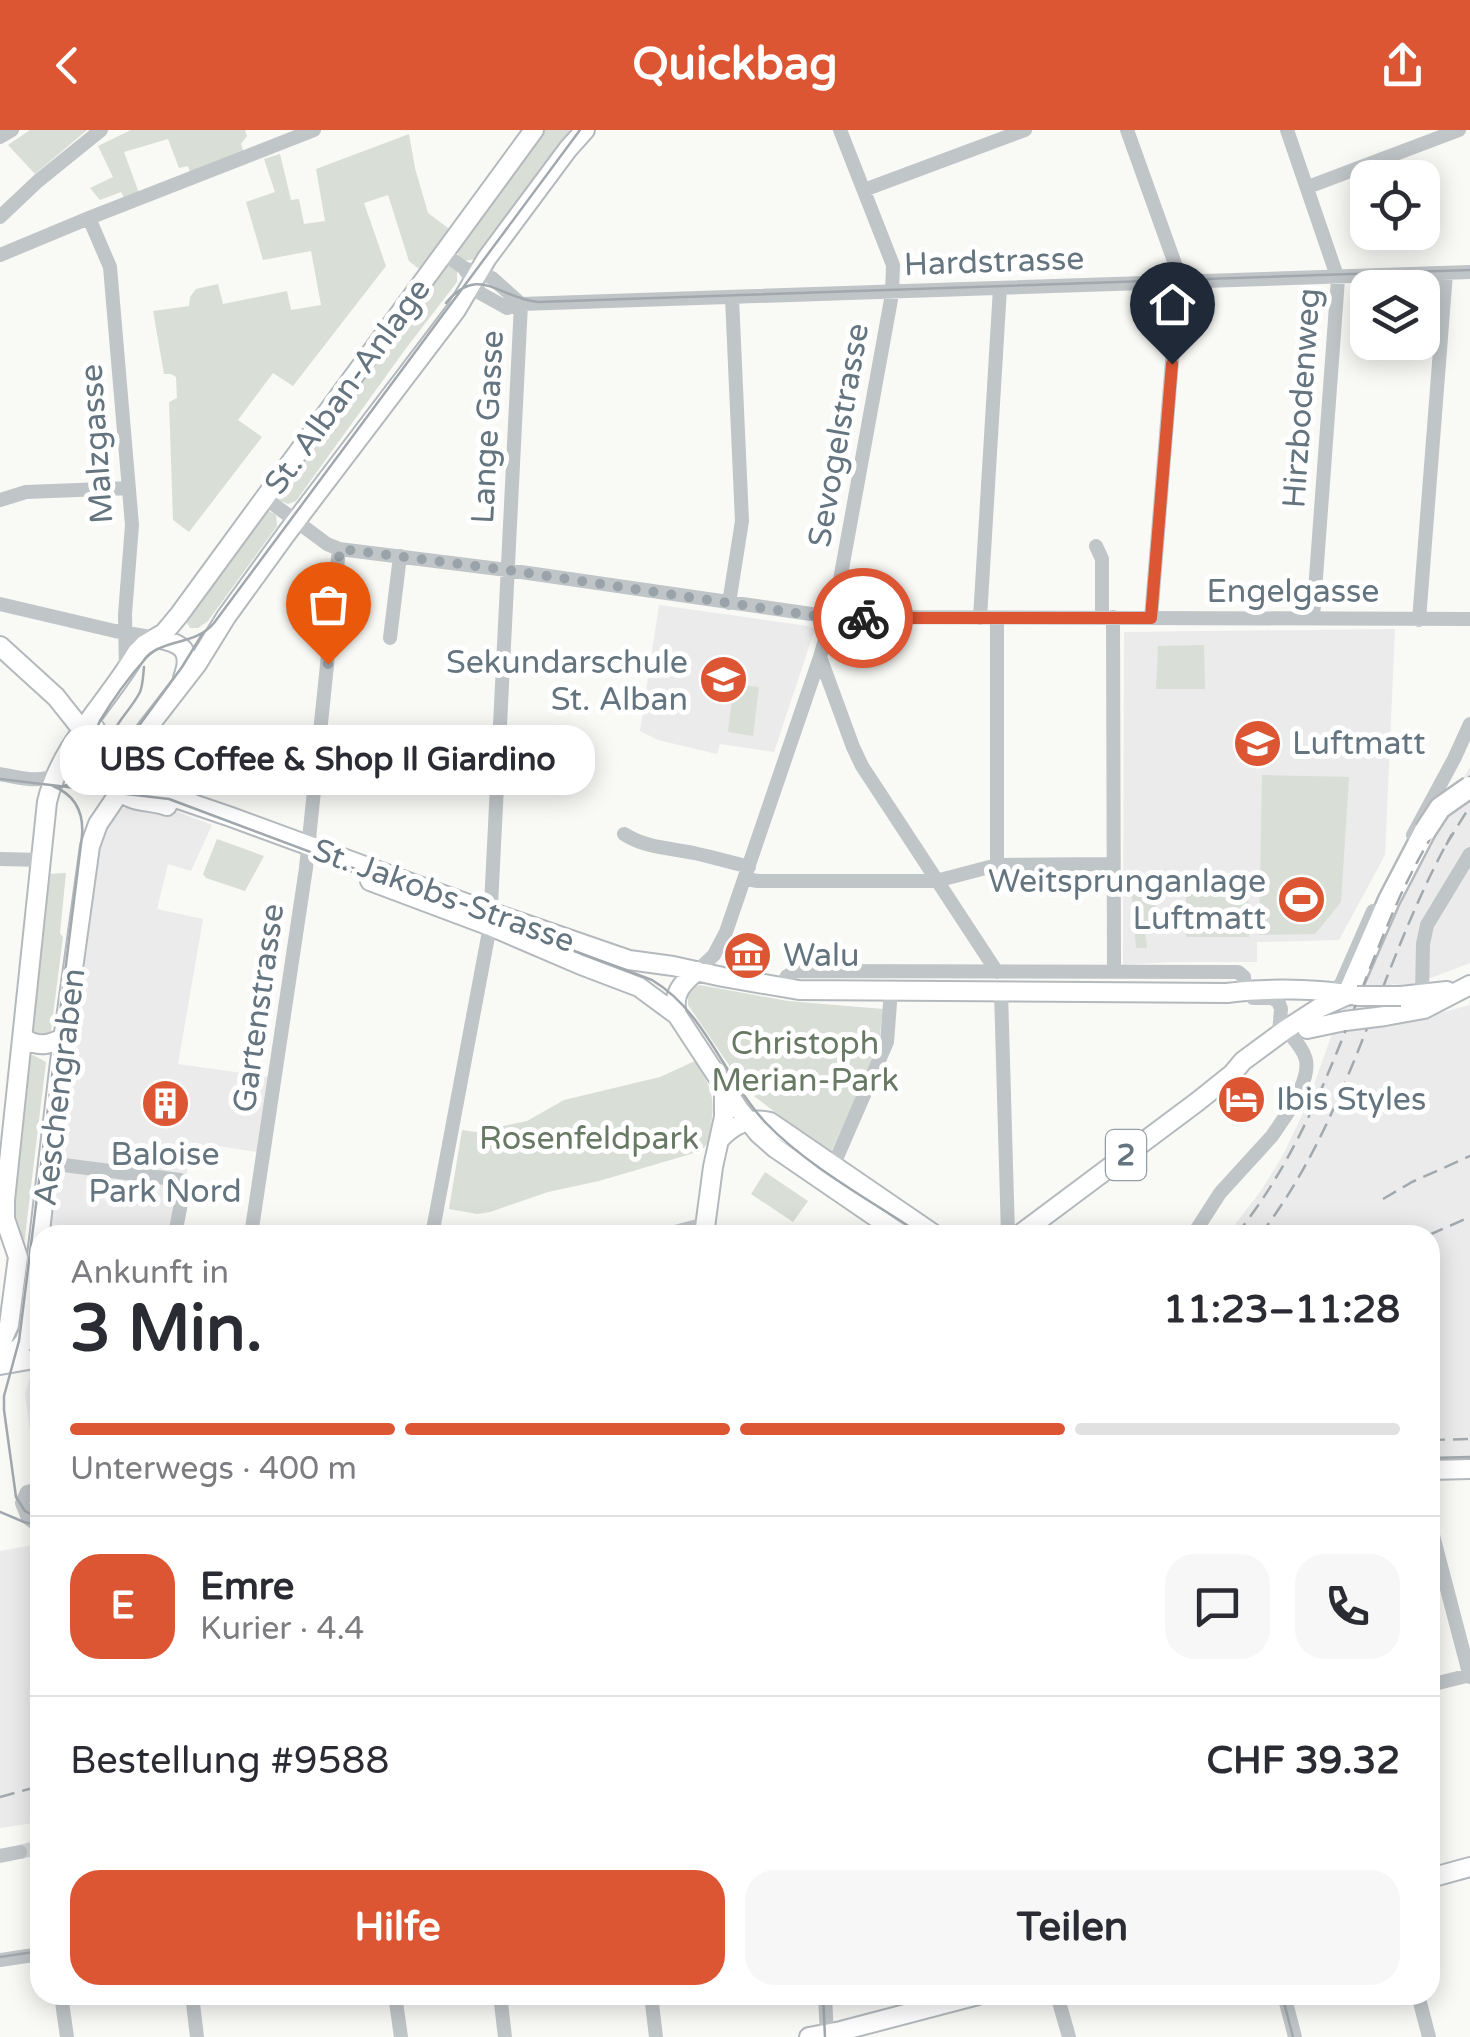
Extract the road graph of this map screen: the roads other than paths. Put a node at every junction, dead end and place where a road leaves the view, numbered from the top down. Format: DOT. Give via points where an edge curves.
graph roads {
  1 [pos="12,130"];
  2 [pos="102,130"];
  3 [pos="314,130"];
  4 [pos="534,130"];
  5 [pos="585,130"];
  6 [pos="840,130"];
  7 [pos="973,130"];
  8 [pos="1025,130"];
  9 [pos="1127,130"];
  10 [pos="1287,130"];
  11 [pos="1459,130"];
  12 [pos="0,137"];
  13 [pos="979,147"];
  14 [pos="1308,187"];
  15 [pos="864,190"];
  16 [pos="0,217"];
  17 [pos="89,218"];
  18 [pos="444,254"];
  19 [pos="0,256"];
  20 [pos="1470,272"];
  21 [pos="1446,273"];
  22 [pos="471,274"];
  23 [pos="1338,277"];
  24 [pos="1179,282"];
  25 [pos="1000,288"];
  26 [pos="893,292"];
  27 [pos="732,298"];
  28 [pos="521,304"];
  29 [pos="128,488"];
  30 [pos="264,498"];
  31 [pos="0,500"];
  32 [pos="296,520"];
  33 [pos="1096,546"];
  34 [pos="340,549"];
  35 [pos="400,556"];
  36 [pos="507,570"];
  37 [pos="729,603"];
  38 [pos="0,604"];
  39 [pos="832,617"];
  40 [pos="1107,617"];
  41 [pos="980,618"];
  42 [pos="997,618"];
  43 [pos="1151,618"];
  44 [pos="1313,618"];
  45 [pos="1470,619"];
  46 [pos="1419,620"];
  47 [pos="126,632"];
  48 [pos="156,638"];
  49 [pos="390,638"];
  50 [pos="0,646"];
  51 [pos="820,657"];
  52 [pos="126,672"];
  53 [pos="183,679"];
  54 [pos="1470,724"];
  55 [pos="89,727"];
  56 [pos="132,752"];
  57 [pos="0,774"];
  58 [pos="57,774"];
  59 [pos="1470,787"];
  60 [pos="119,790"];
  61 [pos="93,834"];
  62 [pos="624,834"];
  63 [pos="308,852"];
  64 [pos="1470,854"];
  65 [pos="0,859"];
  66 [pos="42,860"];
  67 [pos="1113,864"];
  68 [pos="997,865"];
  69 [pos="747,873"];
  70 [pos="936,881"];
  71 [pos="490,919"];
  72 [pos="697,971"];
  73 [pos="1114,971"];
  74 [pos="999,981"];
  75 [pos="782,987"];
  76 [pos="891,990"];
  77 [pos="1469,990"];
  78 [pos="1236,992"];
  79 [pos="1345,994"];
  80 [pos="1423,1002"];
  81 [pos="677,1016"];
  82 [pos="1385,1016"];
  83 [pos="1288,1027"];
  84 [pos="64,1036"];
  85 [pos="24,1038"];
  86 [pos="724,1087"];
  87 [pos="1300,1090"];
  88 [pos="1293,1105"];
  89 [pos="747,1121"];
  90 [pos="720,1139"];
  91 [pos="48,1162"];
  92 [pos="834,1164"];
  93 [pos="43,1225"];
  94 [pos="177,1225"];
  95 [pos="253,1225"];
  96 [pos="434,1225"];
  97 [pos="705,1225"];
  98 [pos="887,1225"];
  99 [pos="921,1225"];
  100 [pos="1008,1225"];
  101 [pos="1032,1225"];
  102 [pos="1199,1225"];
  103 [pos="30,1339"];
  104 [pos="30,1340"];
  105 [pos="0,1345"];
  106 [pos="0,1355"];
  107 [pos="30,1360"];
  108 [pos="0,1365"];
  109 [pos="1470,1469"];
  110 [pos="1440,1470"];
  111 [pos="30,1491"];
  112 [pos="30,1520"];
  113 [pos="1440,1562"];
  114 [pos="1470,1676"];
  115 [pos="1440,1683"];
  116 [pos="20,1852"];
  117 [pos="0,1856"];
  118 [pos="1470,1868"];
  119 [pos="1440,1876"];
  120 [pos="30,1956"];
  121 [pos="0,1960"];
  122 [pos="62,2005"];
  123 [pos="193,2005"];
  124 [pos="396,2005"];
  125 [pos="501,2005"];
  126 [pos="651,2005"];
  127 [pos="824,2005"];
  128 [pos="922,2005"];
  129 [pos="1060,2005"];
  130 [pos="1069,2005"];
  131 [pos="1287,2005"];
  132 [pos="1420,2005"];
  133 [pos="821,2036"];
  134 [pos="67,2037"];
  135 [pos="198,2037"];
  136 [pos="400,2037"];
  137 [pos="504,2037"];
  138 [pos="656,2037"];
  139 [pos="1068,2037"];
  140 [pos="1077,2037"];
  141 [pos="1295,2037"];
  142 [pos="1428,2037"];
  1 -- 12 [label="street"];
  2 -- 16 [label="street"];
  3 -- 17 [label="street"];
  4 -- 18 [label="main road, St. Alban-Anlage"];
  5 -- 22 [label="main road, St. Alban-Anlage"];
  6 -- 15 [label="street, Sevogelstrasse"];
  7 -- 13 [label="street"];
  8 -- 13 [label="street"];
  9 -- 24 [label="street"];
  10 -- 14 [label="street, Hirzbodenweg"];
  11 -- 14 [label="street"];
  13 -- 15 [label="street"];
  14 -- 23 [label="street, Hirzbodenweg"];
  15 -- 26 [label="street, Sevogelstrasse" via="893,266"];
  17 -- 19 [label="street"];
  17 -- 29 [label="street, Malzgasse" via="110,267"];
  18 -- 22 [label="street, Hardstrasse"];
  18 -- 30 [label="main road, St. Alban-Anlage"];
  20 -- 21 [label="street, Hardstrasse"];
  21 -- 23 [label="street, Hardstrasse"];
  21 -- 46 [label="street"];
  22 -- 28 [label="street, Hardstrasse" via="480,293 501,306"];
  22 -- 32 [label="main road, St. Alban-Anlage" via="456,310"];
  23 -- 24 [label="street, Hardstrasse"];
  23 -- 44 [label="street, Hirzbodenweg"];
  24 -- 25 [label="street, Hardstrasse"];
  24 -- 43 [label="street"];
  25 -- 26 [label="street, Hardstrasse"];
  25 -- 41 [label="street"];
  26 -- 27 [label="street, Hardstrasse"];
  26 -- 39 [label="street, Sevogelstrasse"];
  27 -- 28 [label="street, Hardstrasse"];
  27 -- 37 [label="street" via="742,522"];
  28 -- 36 [label="street, Lange Gasse"];
  29 -- 31 [label="street" via="26,492"];
  29 -- 47 [label="street, Malzgasse"];
  30 -- 32 [label="street, Engelgasse"];
  30 -- 48 [label="main road, St. Alban-Anlage"];
  32 -- 34 [label="street, Engelgasse"];
  32 -- 53 [label="main road, St. Alban-Anlage"];
  33 -- 40 [label="street"];
  34 -- 35 [label="street, Engelgasse"];
  34 -- 63 [label="street, Gartenstrasse"];
  35 -- 36 [label="street, Engelgasse"];
  35 -- 49 [label="street"];
  36 -- 37 [label="street, Engelgasse"];
  36 -- 71 [label="street, Lange Gasse"];
  37 -- 39 [label="street, Engelgasse"];
  38 -- 47 [label="street"];
  39 -- 41 [label="street, Engelgasse"];
  39 -- 51 [label="street, Sevogelstrasse"];
  40 -- 42 [label="street, Engelgasse"];
  40 -- 43 [label="street, Engelgasse"];
  40 -- 67 [label="street"];
  41 -- 42 [label="street, Engelgasse"];
  42 -- 68 [label="street"];
  43 -- 44 [label="street, Engelgasse"];
  44 -- 46 [label="street, Engelgasse"];
  45 -- 46 [label="street, Engelgasse"];
  47 -- 48 [label="street"];
  47 -- 52 [label="street, Malzgasse"];
  48 -- 52 [label="main road, St. Alban-Anlage"];
  48 -- 53 [label="main road" via="184,651"];
  50 -- 55 [label="main road"];
  51 -- 69 [label="street, Sevogelstrasse"];
  51 -- 70 [label="street" via="862,766"];
  52 -- 55 [label="main road, St. Alban-Anlage"];
  53 -- 56 [label="main road, St. Alban-Anlage"];
  54 -- 79 [label="street" via="1377,903 1341,984"];
  55 -- 56 [label="main road"];
  55 -- 58 [label="main road, Aeschengraben"];
  55 -- 60 [label="main road"];
  56 -- 60 [label="main road, St. Alban-Anlage"];
  56 -- 63 [label="main road, St. Jakobs-Strasse" via="133,776 149,788"];
  57 -- 58 [label="street" via="36,780"];
  58 -- 66 [label="main road, Aeschengraben"];
  59 -- 79 [label="highway, bridge" via="1436,812 1403,871 1363,973"];
  60 -- 61 [label="main road, St. Alban-Anlage"];
  60 -- 63 [label="main road, St. Jakobs-Strasse"];
  61 -- 84 [label="main road, Aeschengraben"];
  62 -- 69 [label="street"];
  63 -- 71 [label="main road, St. Jakobs-Strasse"];
  63 -- 95 [label="street, Gartenstrasse"];
  64 -- 80 [label="street" via="1427,925"];
  65 -- 66 [label="street"];
  66 -- 85 [label="main road, Aeschengraben"];
  67 -- 68 [label="street"];
  67 -- 73 [label="street"];
  68 -- 70 [label="street"];
  69 -- 70 [label="street" via="758,882"];
  69 -- 72 [label="street, Sevogelstrasse" via="724,940"];
  70 -- 74 [label="street"];
  71 -- 72 [label="main road, St. Jakobs-Strasse" via="629,960"];
  71 -- 81 [label="main road, St. Jakobs-Strasse" via="639,987"];
  71 -- 96 [label="street, Lange Gasse"];
  72 -- 75 [label="main road, St. Jakobs-Strasse"];
  72 -- 81 [label="main road" via="677,992"];
  73 -- 74 [label="street, St. Jakobs-Strasse"];
  73 -- 78 [label="street, St. Jakobs-Strasse" via="1238,972 1244,977"];
  74 -- 75 [label="street, St. Jakobs-Strasse" via="796,971"];
  74 -- 76 [label="main road, St. Jakobs-Strasse"];
  74 -- 78 [label="main road, St. Jakobs-Strasse"];
  74 -- 100 [label="street"];
  75 -- 76 [label="main road, St. Jakobs-Strasse"];
  76 -- 92 [label="street" via="887,1042"];
  77 -- 80 [label="main road"];
  78 -- 79 [label="main road, St. Jakobs-Strasse"];
  78 -- 83 [label="street, St. Jakobs-Strasse" via="1278,1001"];
  79 -- 80 [label="main road, St. Jakobs-Strasse, bridge"];
  79 -- 82 [label="main road, bridge"];
  79 -- 83 [label="main road"];
  80 -- 82 [label="main road"];
  81 -- 86 [label="main road, St. Jakobs-Strasse"];
  82 -- 83 [label="main road, bridge"];
  83 -- 87 [label="street" via="1305,1052"];
  83 -- 101 [label="main road, 2" via="1248,1067"];
  84 -- 85 [label="main road" via="43,1045"];
  84 -- 91 [label="main road, Aeschengraben"];
  85 -- 105 [label="main road, Aeschengraben" via="5,1200 18,1257"];
  86 -- 89 [label="main road, St. Jakobs-Strasse"];
  86 -- 90 [label="main road"];
  88 -- 102 [label="street"];
  89 -- 90 [label="main road"];
  89 -- 92 [label="main road" via="766,1120"];
  89 -- 98 [label="main road, St. Jakobs-Strasse" via="775,1148"];
  90 -- 97 [label="main road"];
  91 -- 93 [label="main road, Aeschengraben"];
  91 -- 94 [label="street" via="180,1180"];
  92 -- 99 [label="main road"];
  103 -- 105 [label="main road"];
  104 -- 106 [label="main road"];
  107 -- 108 [label="main road"];
  109 -- 110 [label="main road"];
  111 -- 112 [label="street" via="22,1500"];
  113 -- 114 [label="street"];
  114 -- 115 [label="street"];
  116 -- 117 [label="street"];
  118 -- 119 [label="main road"];
  120 -- 121 [label="street"];
  122 -- 134 [label="street"];
  123 -- 135 [label="street"];
  124 -- 136 [label="street"];
  125 -- 137 [label="street"];
  126 -- 138 [label="street"];
  127 -- 133 [label="street"];
  128 -- 133 [label="main road"];
  129 -- 139 [label="street"];
  130 -- 140 [label="street"];
  131 -- 141 [label="street"];
  132 -- 142 [label="street"];
}
